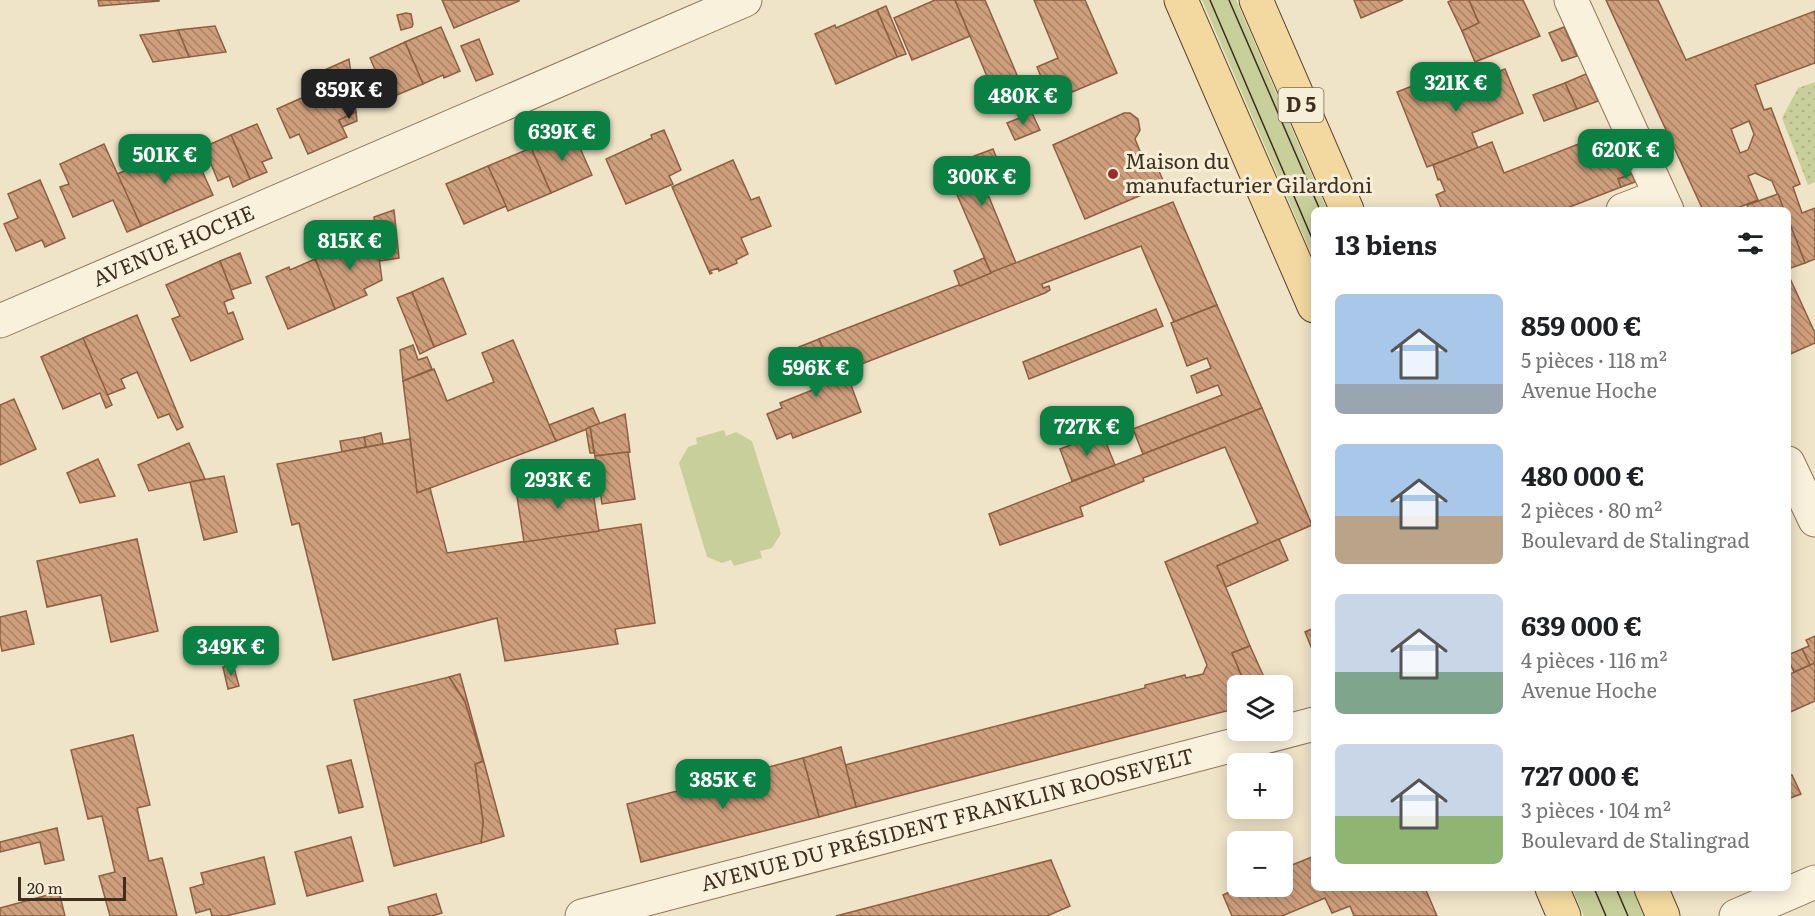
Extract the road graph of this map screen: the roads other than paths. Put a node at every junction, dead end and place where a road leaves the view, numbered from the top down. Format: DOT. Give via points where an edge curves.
graph roads {
  1 [pos="745,0"];
  2 [pos="1181,0"];
  3 [pos="1256,0"];
  4 [pos="1571,0"];
  5 [pos="1663,203"];
  6 [pos="1346,207"];
  7 [pos="1640,207"];
  8 [pos="1311,299"];
  9 [pos="0,321"];
  10 [pos="1791,470"];
  11 [pos="1806,503"];
  12 [pos="1311,725"];
  13 [pos="1815,882"];
  14 [pos="1553,891"];
  15 [pos="1652,891"];
  16 [pos="582,916"];
  17 [pos="1564,916"];
  18 [pos="1663,916"];
  19 [pos="1736,916"];
  1 -- 9 [label="street, AVENUE HOCHE"];
  2 -- 8 [label="main road"];
  3 -- 6 [label="main road, D 5"];
  4 -- 5 [label="street"];
  5 -- 7 [label="street"];
  10 -- 11 [label="street"];
  12 -- 16 [label="street, AVENUE DU PRÉSIDENT FRANKLIN ROOSEVELT"];
  13 -- 19 [label="street"];
  14 -- 17 [label="main road"];
  15 -- 18 [label="main road"];
}
